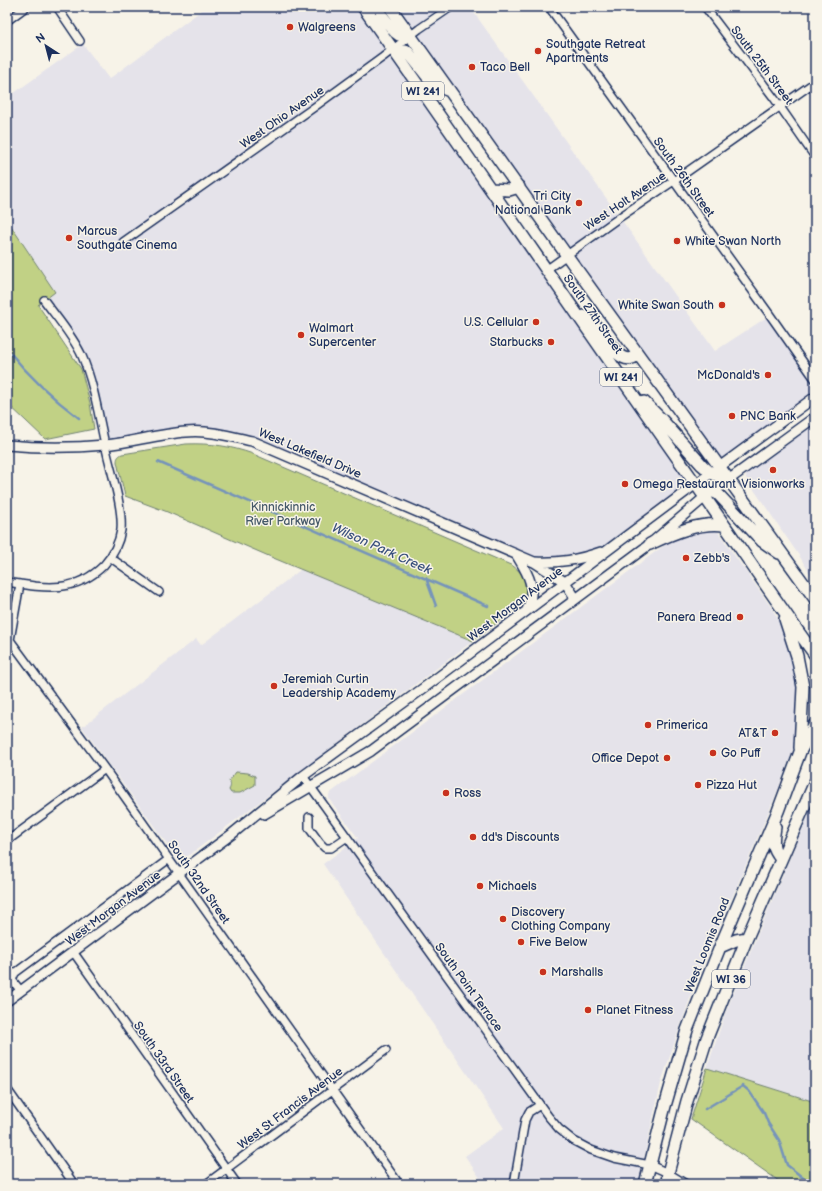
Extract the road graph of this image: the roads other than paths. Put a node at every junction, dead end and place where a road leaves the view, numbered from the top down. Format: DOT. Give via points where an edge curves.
graph roads {
  1 [pos="26,7"];
  2 [pos="57,7"];
  3 [pos="363,7"];
  4 [pos="375,7"];
  5 [pos="390,7"];
  6 [pos="451,7"];
  7 [pos="549,7"];
  8 [pos="705,7"];
  9 [pos="7,21"];
  10 [pos="410,36"];
  11 [pos="80,40"];
  12 [pos="393,50"];
  13 [pos="815,82"];
  14 [pos="450,91"];
  15 [pos="780,107"];
  16 [pos="815,157"];
  17 [pos="673,181"];
  18 [pos="519,187"];
  19 [pos="491,189"];
  20 [pos="123,242"];
  21 [pos="566,255"];
  22 [pos="546,270"];
  23 [pos="44,300"];
  24 [pos="571,305"];
  25 [pos="638,355"];
  26 [pos="815,379"];
  27 [pos="626,385"];
  28 [pos="815,397"];
  29 [pos="815,417"];
  30 [pos="7,445"];
  31 [pos="105,445"];
  32 [pos="715,470"];
  33 [pos="729,480"];
  34 [pos="696,484"];
  35 [pos="710,494"];
  36 [pos="724,525"];
  37 [pos="650,544"];
  38 [pos="610,548"];
  39 [pos="516,554"];
  40 [pos="784,556"];
  41 [pos="111,558"];
  42 [pos="534,562"];
  43 [pos="7,582"];
  44 [pos="565,582"];
  45 [pos="20,584"];
  46 [pos="159,592"];
  47 [pos="576,599"];
  48 [pos="815,599"];
  49 [pos="782,609"];
  50 [pos="527,610"];
  51 [pos="815,655"];
  52 [pos="815,724"];
  53 [pos="800,752"];
  54 [pos="105,769"];
  55 [pos="303,776"];
  56 [pos="815,782"];
  57 [pos="310,786"];
  58 [pos="778,811"];
  59 [pos="309,817"];
  60 [pos="232,834"];
  61 [pos="347,837"];
  62 [pos="7,841"];
  63 [pos="169,859"];
  64 [pos="781,859"];
  65 [pos="179,873"];
  66 [pos="747,938"];
  67 [pos="720,947"];
  68 [pos="74,953"];
  69 [pos="20,991"];
  70 [pos="7,1001"];
  71 [pos="386,1050"];
  72 [pos="7,1089"];
  73 [pos="333,1090"];
  74 [pos="540,1105"];
  75 [pos="650,1165"];
  76 [pos="226,1169"];
  77 [pos="668,1172"];
  78 [pos="74,1184"];
  79 [pos="206,1184"];
  80 [pos="237,1184"];
  81 [pos="399,1184"];
  82 [pos="514,1184"];
  83 [pos="645,1184"];
  84 [pos="667,1184"];
  85 [pos="686,1184"];
  1 -- 9 [label="street"];
  2 -- 11 [label="street"];
  3 -- 12 [label="main road, South 27th Street / WI 241"];
  4 -- 10 [label="main road" via="395,32"];
  5 -- 10 [label="main road, South 27th Street / WI 241"];
  6 -- 10 [label="street, West Ohio Avenue"];
  7 -- 17 [label="street, South 26th Street"];
  8 -- 15 [label="street, South 25th Street"];
  10 -- 12 [label="street, West Ohio Avenue"];
  10 -- 14 [label="main road, South 27th Street / WI 241"];
  12 -- 14 [label="main road" via="408,52 434,85"];
  12 -- 19 [label="main road, South 27th Street / WI 241"];
  12 -- 20 [label="street, West Ohio Avenue"];
  13 -- 15 [label="street, West Holt Avenue"];
  14 -- 18 [label="main road, South 27th Street / WI 241"];
  15 -- 16 [label="street, South 25th Street"];
  15 -- 17 [label="street, West Holt Avenue"];
  17 -- 21 [label="street, West Holt Avenue"];
  17 -- 26 [label="street, South 26th Street"];
  18 -- 19 [label="main road" via="509,190"];
  18 -- 21 [label="main road, South 27th Street / WI 241"];
  19 -- 22 [label="main road, South 27th Street / WI 241"];
  21 -- 22 [label="street, West Holt Avenue"];
  21 -- 25 [label="main road, South 27th Street / WI 241"];
  22 -- 24 [label="main road, South 27th Street / WI 241"];
  23 -- 31 [label="street" via="81,354 90,376"];
  24 -- 25 [label="main road" via="599,329 619,355 632,359"];
  24 -- 27 [label="main road, South 27th Street / WI 241"];
  25 -- 32 [label="main road, South 27th Street / WI 241"];
  27 -- 32 [label="main road" via="702,465"];
  27 -- 34 [label="main road, South 27th Street / WI 241"];
  28 -- 32 [label="street, West Morgan Avenue"];
  29 -- 33 [label="street, West Morgan Avenue"];
  30 -- 31 [label="street, West Lakefield Drive" via="62,448"];
  31 -- 39 [label="street, West Lakefield Drive" via="186,432 218,433 252,441"];
  31 -- 41 [label="street" via="118,501 121,530"];
  32 -- 33 [label="main road"];
  32 -- 34 [label="street, West Morgan Avenue"];
  33 -- 35 [label="street, West Morgan Avenue"];
  33 -- 40 [label="main road"];
  34 -- 35 [label="main road"];
  34 -- 38 [label="street, West Morgan Avenue"];
  35 -- 36 [label="main road"];
  35 -- 37 [label="street, West Morgan Avenue"];
  35 -- 40 [label="main road" via="725,500 762,541"];
  36 -- 37 [label="main road" via="703,525"];
  36 -- 49 [label="main road"];
  37 -- 47 [label="street, West Morgan Avenue"];
  38 -- 42 [label="street" via="568,561"];
  38 -- 44 [label="street, West Morgan Avenue"];
  39 -- 42 [label="street, West Lakefield Drive"];
  39 -- 50 [label="street" via="531,584 531,599"];
  40 -- 48 [label="main road"];
  41 -- 45 [label="street" via="94,575 74,584 43,588"];
  41 -- 46 [label="street"];
  42 -- 44 [label="street, West Lakefield Drive"];
  43 -- 45 [label="street"];
  44 -- 47 [label="street, West Lakefield Drive"];
  44 -- 50 [label="street, West Morgan Avenue"];
  45 -- 54 [label="street, South 32nd Street" via="10,640"];
  47 -- 57 [label="street, West Morgan Avenue" via="371,750"];
  49 -- 51 [label="main road"];
  49 -- 53 [label="main road" via="797,656 803,687"];
  50 -- 55 [label="street, West Morgan Avenue"];
  52 -- 53 [label="main road, West Loomis Road / WI 36"];
  53 -- 58 [label="main road, West Loomis Road / WI 36"];
  54 -- 62 [label="street"];
  54 -- 63 [label="street, South 32nd Street"];
  55 -- 57 [label="street, South Point Terrace"];
  55 -- 60 [label="street, West Morgan Avenue"];
  56 -- 64 [label="main road, WI 36"];
  57 -- 60 [label="street, West Morgan Avenue"];
  57 -- 61 [label="street, South Point Terrace"];
  58 -- 64 [label="main road" via="773,842 775,853"];
  58 -- 67 [label="main road, West Loomis Road / WI 36"];
  59 -- 61 [label="street" via="309,828 325,848 331,848"];
  60 -- 65 [label="street, West Morgan Avenue"];
  61 -- 74 [label="street, South Point Terrace"];
  63 -- 65 [label="street, South 32nd Street"];
  63 -- 69 [label="street" via="15,973 12,980"];
  64 -- 66 [label="main road, WI 36"];
  65 -- 68 [label="street, West Morgan Avenue"];
  65 -- 73 [label="street, South 32nd Street"];
  66 -- 67 [label="main road"];
  66 -- 77 [label="main road, WI 36" via="707,1038"];
  67 -- 75 [label="main road, West Loomis Road / WI 36" via="687,1030"];
  68 -- 69 [label="street, West Morgan Avenue"];
  68 -- 76 [label="street, South 33rd Street"];
  69 -- 70 [label="street, West Morgan Avenue"];
  71 -- 73 [label="street, West St Francis Avenue"];
  72 -- 78 [label="street"];
  73 -- 76 [label="street, West St Francis Avenue"];
  73 -- 81 [label="street, South 32nd Street"];
  74 -- 75 [label="street, South Point Terrace" via="559,1129 574,1141 614,1158"];
  74 -- 82 [label="street" via="529,1112 525,1120"];
  75 -- 77 [label="street, South Point Terrace"];
  75 -- 83 [label="main road, West Loomis Road / WI 36"];
  76 -- 79 [label="street, West St Francis Avenue"];
  76 -- 80 [label="street, South 33rd Street"];
  77 -- 84 [label="main road, WI 36"];
  77 -- 85 [label="street, South Point Terrace"];
}
